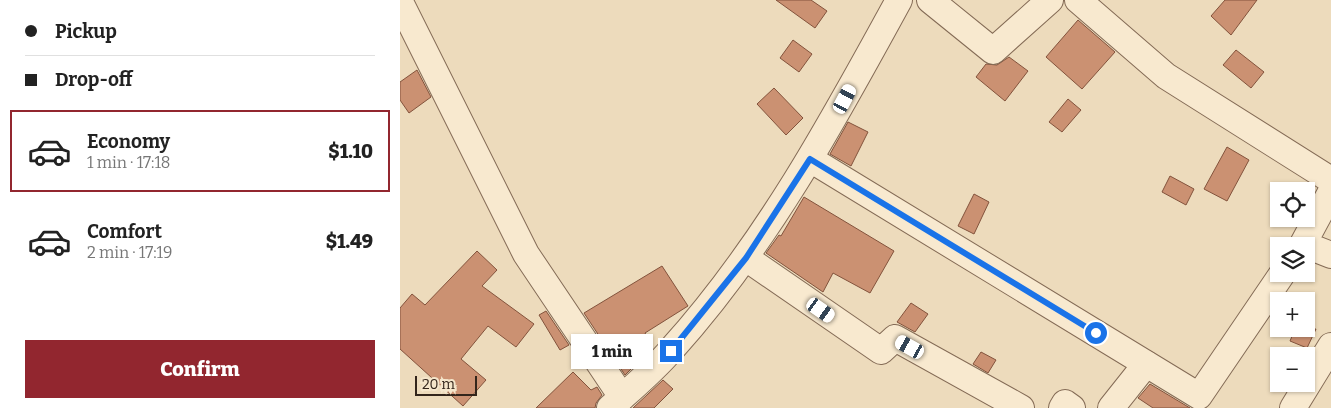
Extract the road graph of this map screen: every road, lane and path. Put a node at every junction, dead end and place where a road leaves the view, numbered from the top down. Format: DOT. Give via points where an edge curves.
graph roads {
  1 [pos="898,0"];
  2 [pos="930,0"];
  3 [pos="1050,0"];
  4 [pos="1078,0"];
  5 [pos="400,2"];
  6 [pos="810,159"];
  7 [pos="1331,180"];
  8 [pos="1331,192"];
  9 [pos="1306,237"];
  10 [pos="1315,249"];
  11 [pos="1331,255"];
  12 [pos="746,258"];
  13 [pos="1277,282"];
  14 [pos="1331,346"];
  15 [pos="1146,364"];
  16 [pos="1195,402"];
  17 [pos="616,403"];
  18 [pos="1021,408"];
  19 [pos="1062,408"];
  20 [pos="1072,408"];
  21 [pos="1111,408"];
  22 [pos="1293,408"];
  1 -- 6 [label="street"];
  2 -- 3 [label="street" via="993,51"];
  4 -- 7 [label="street" via="1166,76"];
  5 -- 17 [label="street" via="526,254"];
  6 -- 12 [label="street"];
  6 -- 15 [label="street"];
  8 -- 9 [label="street"];
  10 -- 11 [label="street"];
  12 -- 17 [label="street" via="671,351"];
  12 -- 18 [label="street" via="881,351 895,338"];
  13 -- 16 [label="street"];
  14 -- 22 [label="street"];
  15 -- 16 [label="street"];
  15 -- 21 [label="street"];
  19 -- 20 [label="street" via="1065,403"];
}
